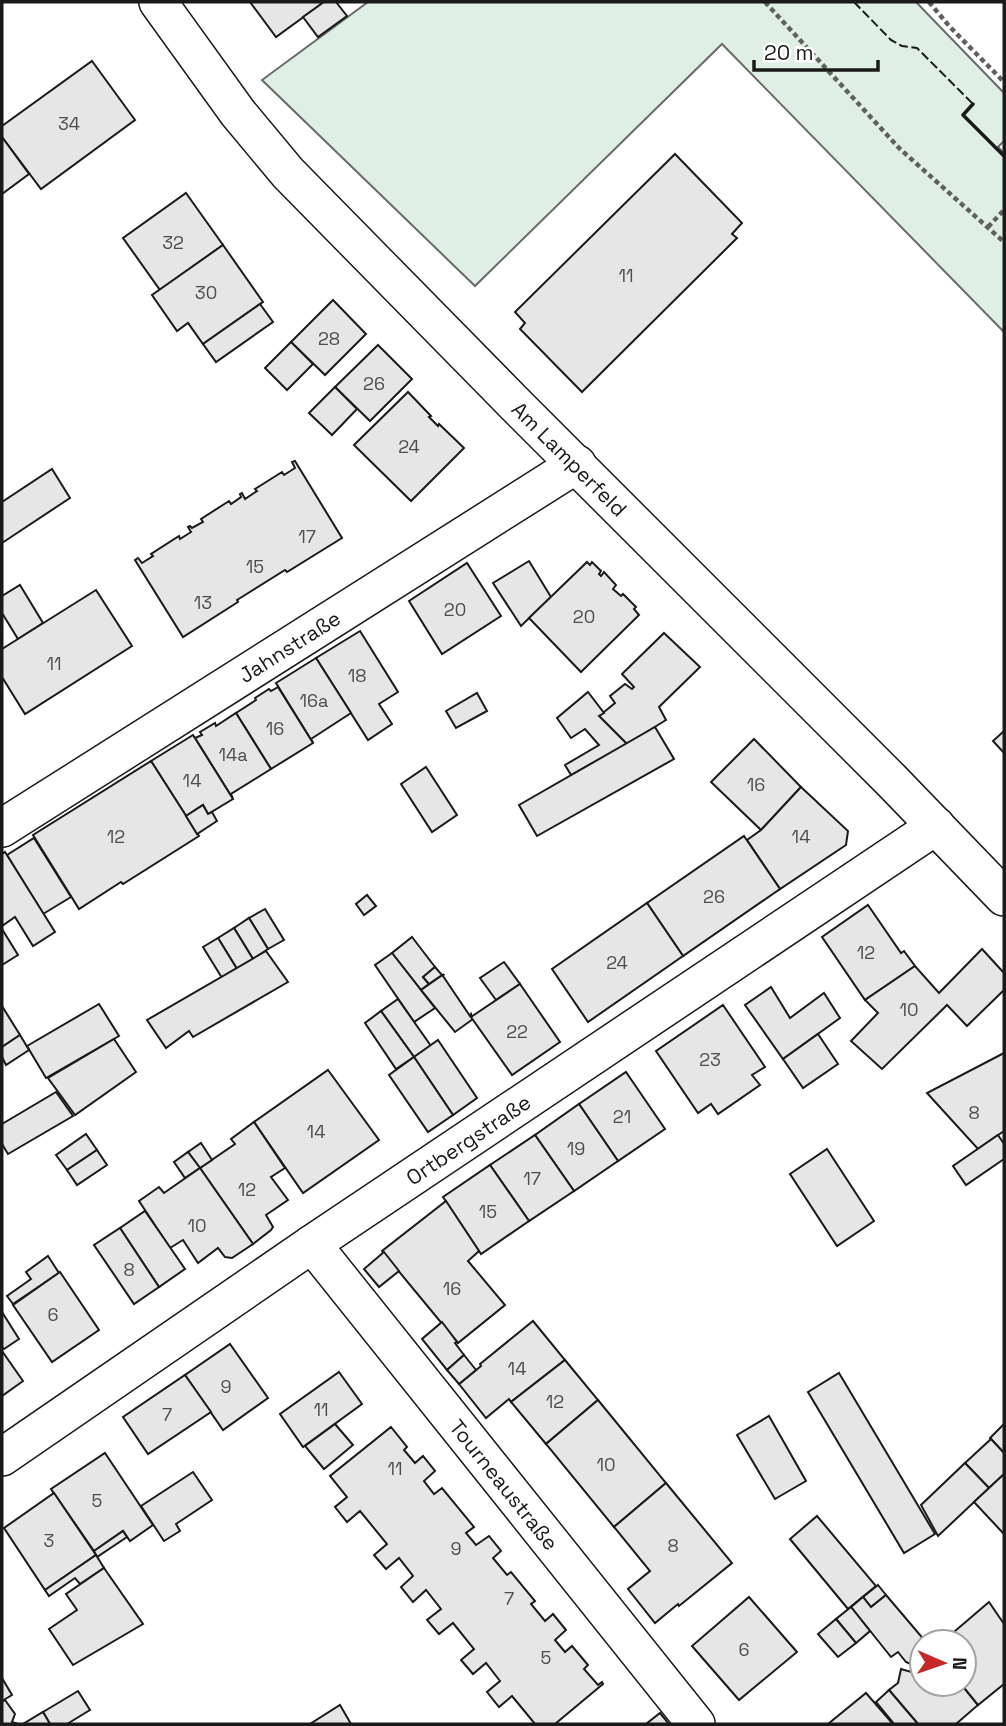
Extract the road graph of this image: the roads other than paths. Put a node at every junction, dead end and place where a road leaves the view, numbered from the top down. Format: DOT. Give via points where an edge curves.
graph roads {
  1 [pos="158,2"];
  2 [pos="577,464"];
  3 [pos="936,826"];
  4 [pos="2,828"];
  5 [pos="1004,897"];
  6 [pos="312,1244"];
  7 [pos="2,1457"];
  8 [pos="696,1724"];
  1 -- 2 [label="street, Am Lamperfeld" via="288,173"];
  2 -- 3 [label="street, Am Lamperfeld"];
  2 -- 4 [label="street, Jahnstraße"];
  3 -- 5 [label="street, Am Lamperfeld"];
  3 -- 6 [label="street, Ortbergstraße"];
  6 -- 7 [label="street, Ortbergstraße"];
  6 -- 8 [label="street, Tourneaustraße"];
}
